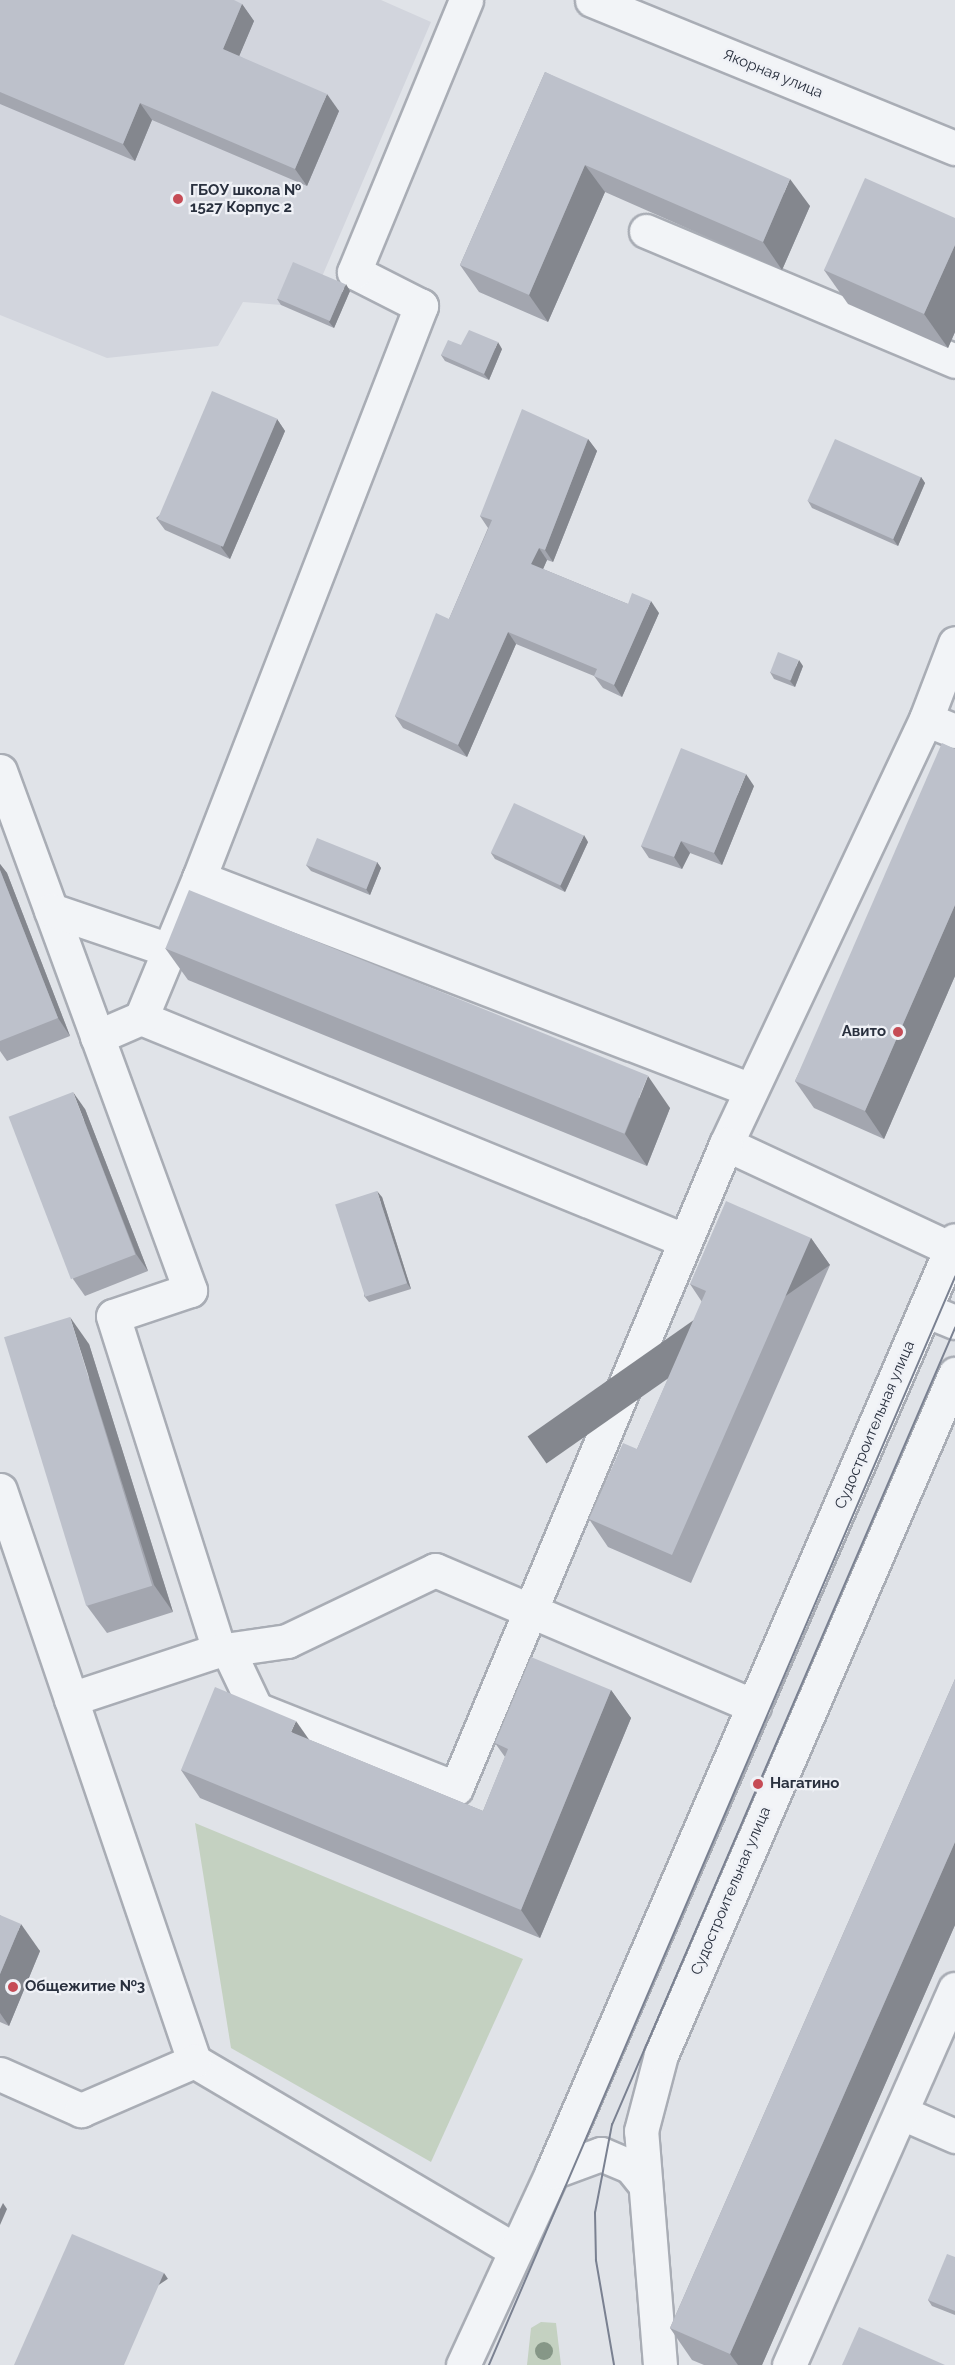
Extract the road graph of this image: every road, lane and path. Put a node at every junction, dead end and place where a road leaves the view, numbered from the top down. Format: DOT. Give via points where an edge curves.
graph roads {
  1 [pos="466,0"];
  2 [pos="606,3"];
  3 [pos="955,148"];
  4 [pos="646,231"];
  5 [pos="955,361"];
  6 [pos="955,643"];
  7 [pos="941,725"];
  8 [pos="0,771"];
  9 [pos="199,878"];
  10 [pos="51,910"];
  11 [pos="169,950"];
  12 [pos="141,1018"];
  13 [pos="97,1037"];
  14 [pos="751,1090"];
  15 [pos="726,1144"];
  16 [pos="684,1240"];
  17 [pos="954,1247"];
  18 [pos="925,1310"];
  19 [pos="955,1322"];
  20 [pos="955,1374"];
  21 [pos="0,1490"];
  22 [pos="530,1611"];
  23 [pos="219,1651"];
  24 [pos="71,1700"];
  25 [pos="754,1706"];
  26 [pos="955,1989"];
  27 [pos="194,2061"];
  28 [pos="0,2074"];
  29 [pos="902,2113"];
  30 [pos="955,2136"];
  31 [pos="552,2172"];
  32 [pos="643,2182"];
  33 [pos="515,2250"];
  34 [pos="463,2365"];
  35 [pos="660,2365"];
  36 [pos="789,2365"];
  1 -- 9 [label="street" via="354,272 421,306"];
  2 -- 3 [label="street, Якорная улица"];
  4 -- 5 [label="street"];
  6 -- 7 [label="street"];
  7 -- 14 [label="street"];
  8 -- 10 [label="street"];
  9 -- 11 [label="street"];
  9 -- 14 [label="street"];
  10 -- 11 [label="street"];
  10 -- 13 [label="street"];
  11 -- 12 [label="street"];
  12 -- 13 [label="street"];
  12 -- 16 [label="street"];
  13 -- 23 [label="street" via="190,1290 113,1317"];
  14 -- 15 [label="street"];
  15 -- 16 [label="street"];
  15 -- 17 [label="street"];
  16 -- 22 [label="street"];
  17 -- 18 [label="street, Судостроительная улица"];
  18 -- 19 [label="street"];
  18 -- 25 [label="street, Судостроительная улица"];
  20 -- 32 [label="street, Судостроительная улица" via="661,2055 641,2131"];
  21 -- 24 [label="street"];
  22 -- 23 [label="street" via="435,1570 287,1641"];
  22 -- 23 [label="street" via="456,1788 256,1708"];
  22 -- 25 [label="street"];
  23 -- 24 [label="street"];
  24 -- 27 [label="street"];
  25 -- 31 [label="street, Судостроительная улица"];
  26 -- 29 [label="street"];
  27 -- 28 [label="street" via="81,2110"];
  27 -- 33 [label="street"];
  29 -- 30 [label="street"];
  29 -- 36 [label="street"];
  31 -- 32 [label="street" via="601,2154 631,2167"];
  31 -- 33 [label="street, Судостроительная улица"];
  32 -- 35 [label="street, Судостроительная улица"];
  33 -- 34 [label="street, Судостроительная улица"];
}
